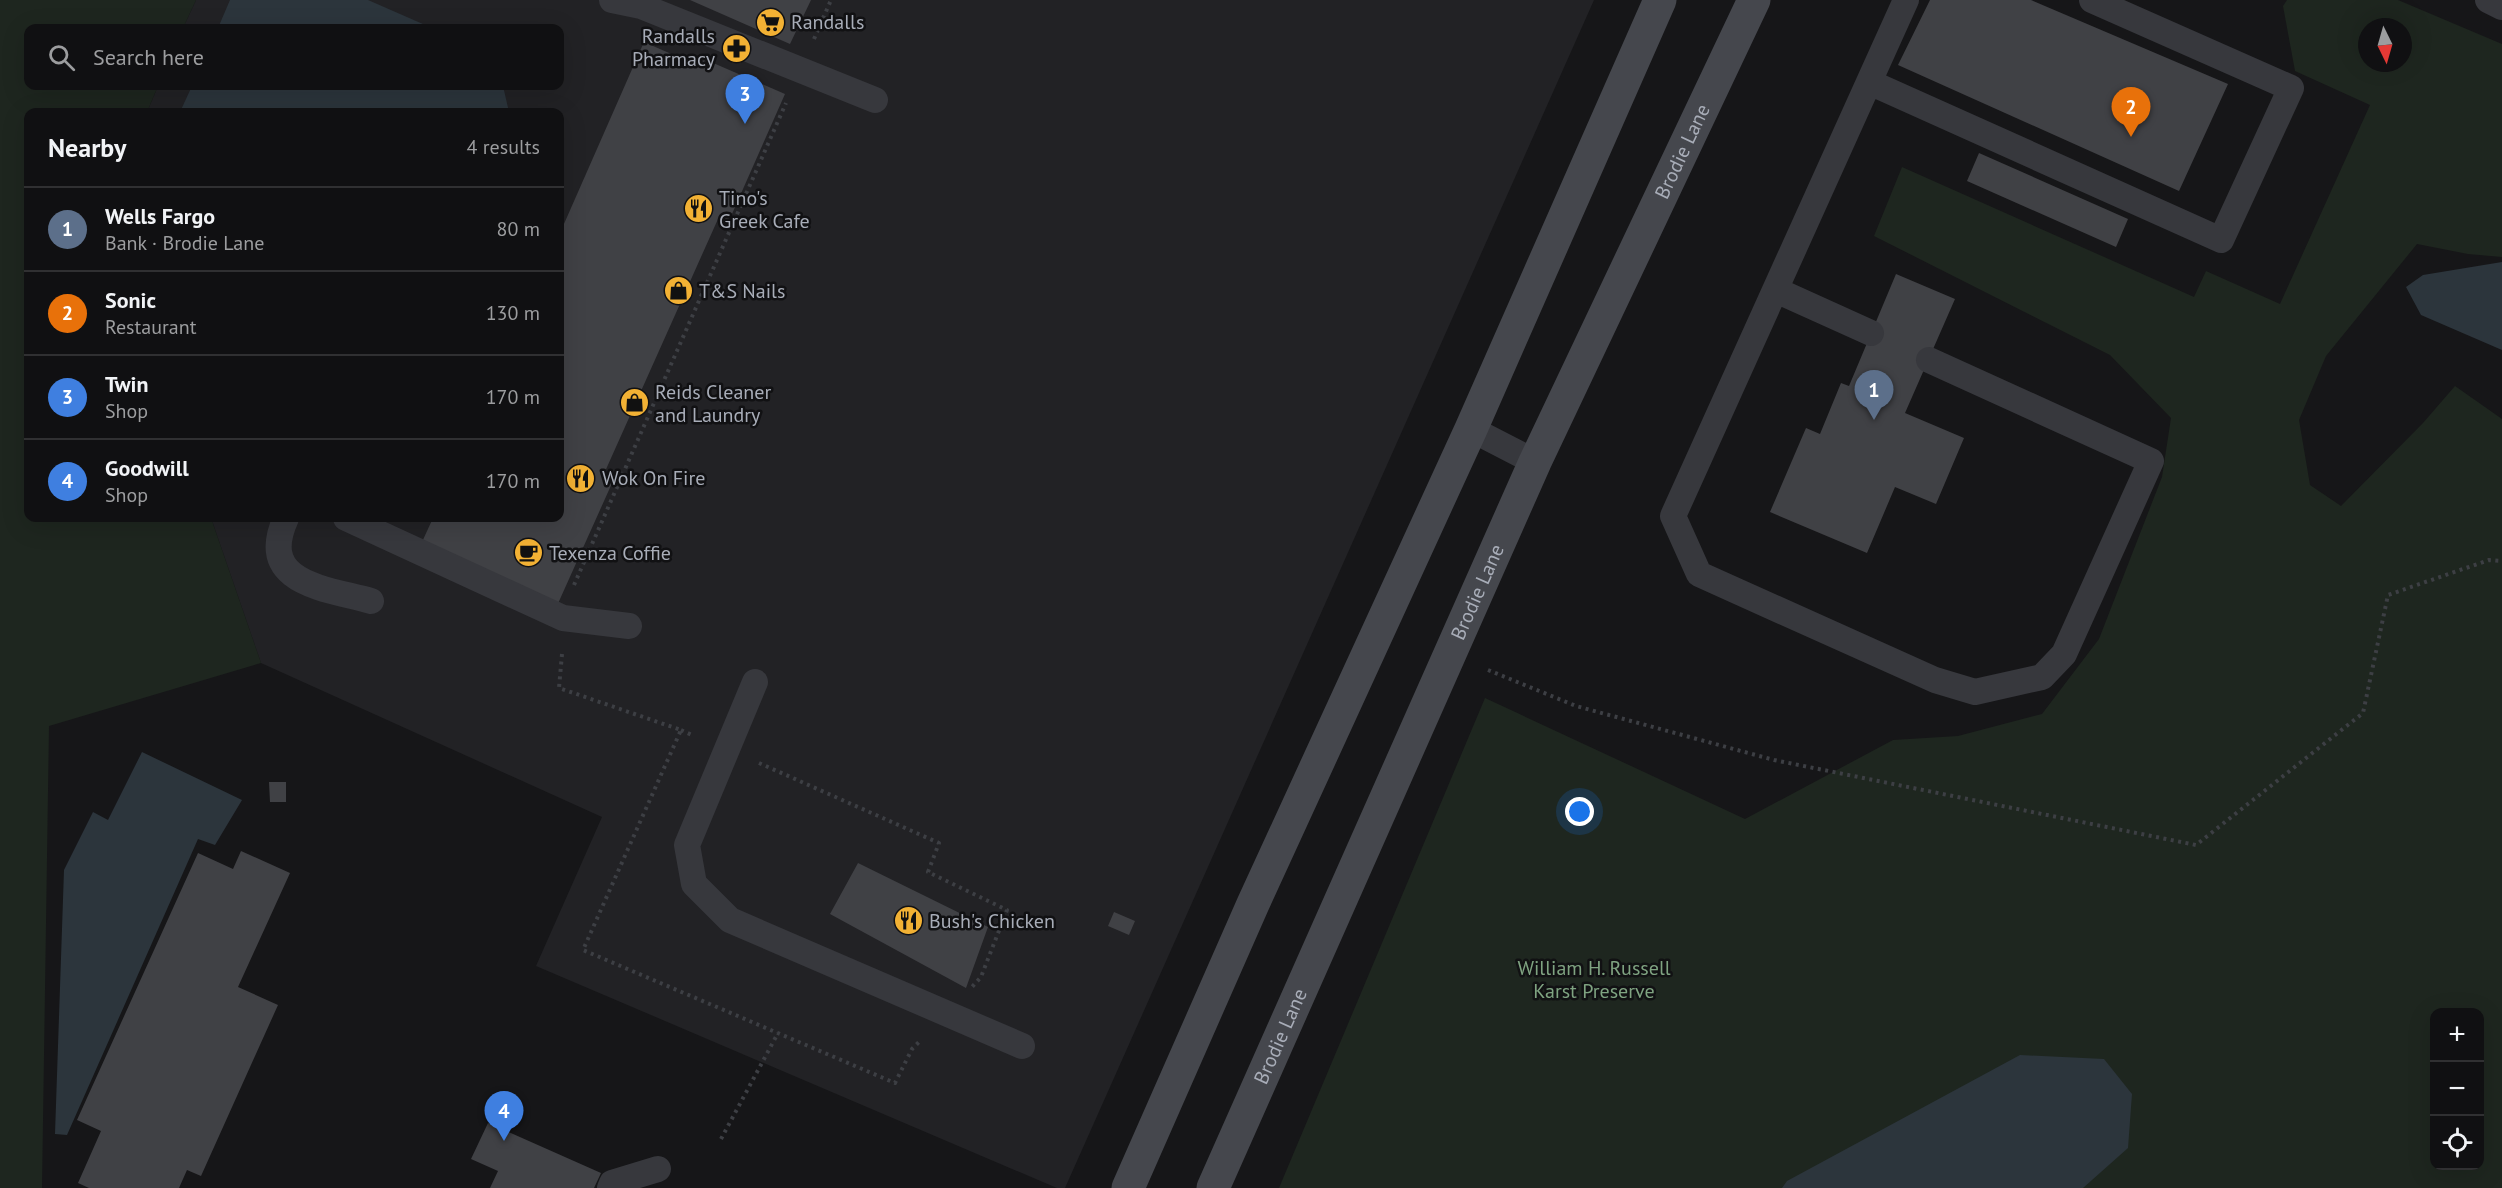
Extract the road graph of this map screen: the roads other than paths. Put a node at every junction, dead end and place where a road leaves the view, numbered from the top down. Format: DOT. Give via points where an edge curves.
graph roads {
  1 [pos="612,0"];
  2 [pos="1660,0"];
  3 [pos="1754,0"];
  4 [pos="1906,0"];
  5 [pos="2092,0"];
  6 [pos="2488,0"];
  7 [pos="2502,7"];
  8 [pos="1869,82"];
  9 [pos="875,99"];
  10 [pos="1776,290"];
  11 [pos="1871,333"];
  12 [pos="1929,360"];
  13 [pos="1472,429"];
  14 [pos="1535,462"];
  15 [pos="285,522"];
  16 [pos="355,522"];
  17 [pos="371,601"];
  18 [pos="629,626"];
  19 [pos="755,682"];
  20 [pos="1023,1046"];
  21 [pos="658,1169"];
  22 [pos="609,1188"];
  23 [pos="1128,1188"];
  24 [pos="1213,1188"];
  1 -- 9 [label="lane" via="641,6"];
  2 -- 13 [label="main road"];
  3 -- 14 [label="main road, Brodie Lane"];
  4 -- 8 [label="lane"];
  5 -- 8 [label="lane" via="2291,88 2221,240"];
  6 -- 7 [label="lane"];
  8 -- 10 [label="lane"];
  10 -- 11 [label="lane"];
  10 -- 12 [label="lane" via="1673,516 1699,574 1935,680 1975,692 2042,677 2064,654 2151,461"];
  13 -- 14 [label="lane"];
  13 -- 23 [label="main road" via="1253,904"];
  14 -- 24 [label="main road, Brodie Lane"];
  15 -- 17 [label="lane" via="278,546 285,568 298,580"];
  16 -- 18 [label="lane" via="564,618"];
  19 -- 20 [label="lane" via="687,845 694,884 730,920"];
  21 -- 22 [label="lane" via="612,1183"];
}
